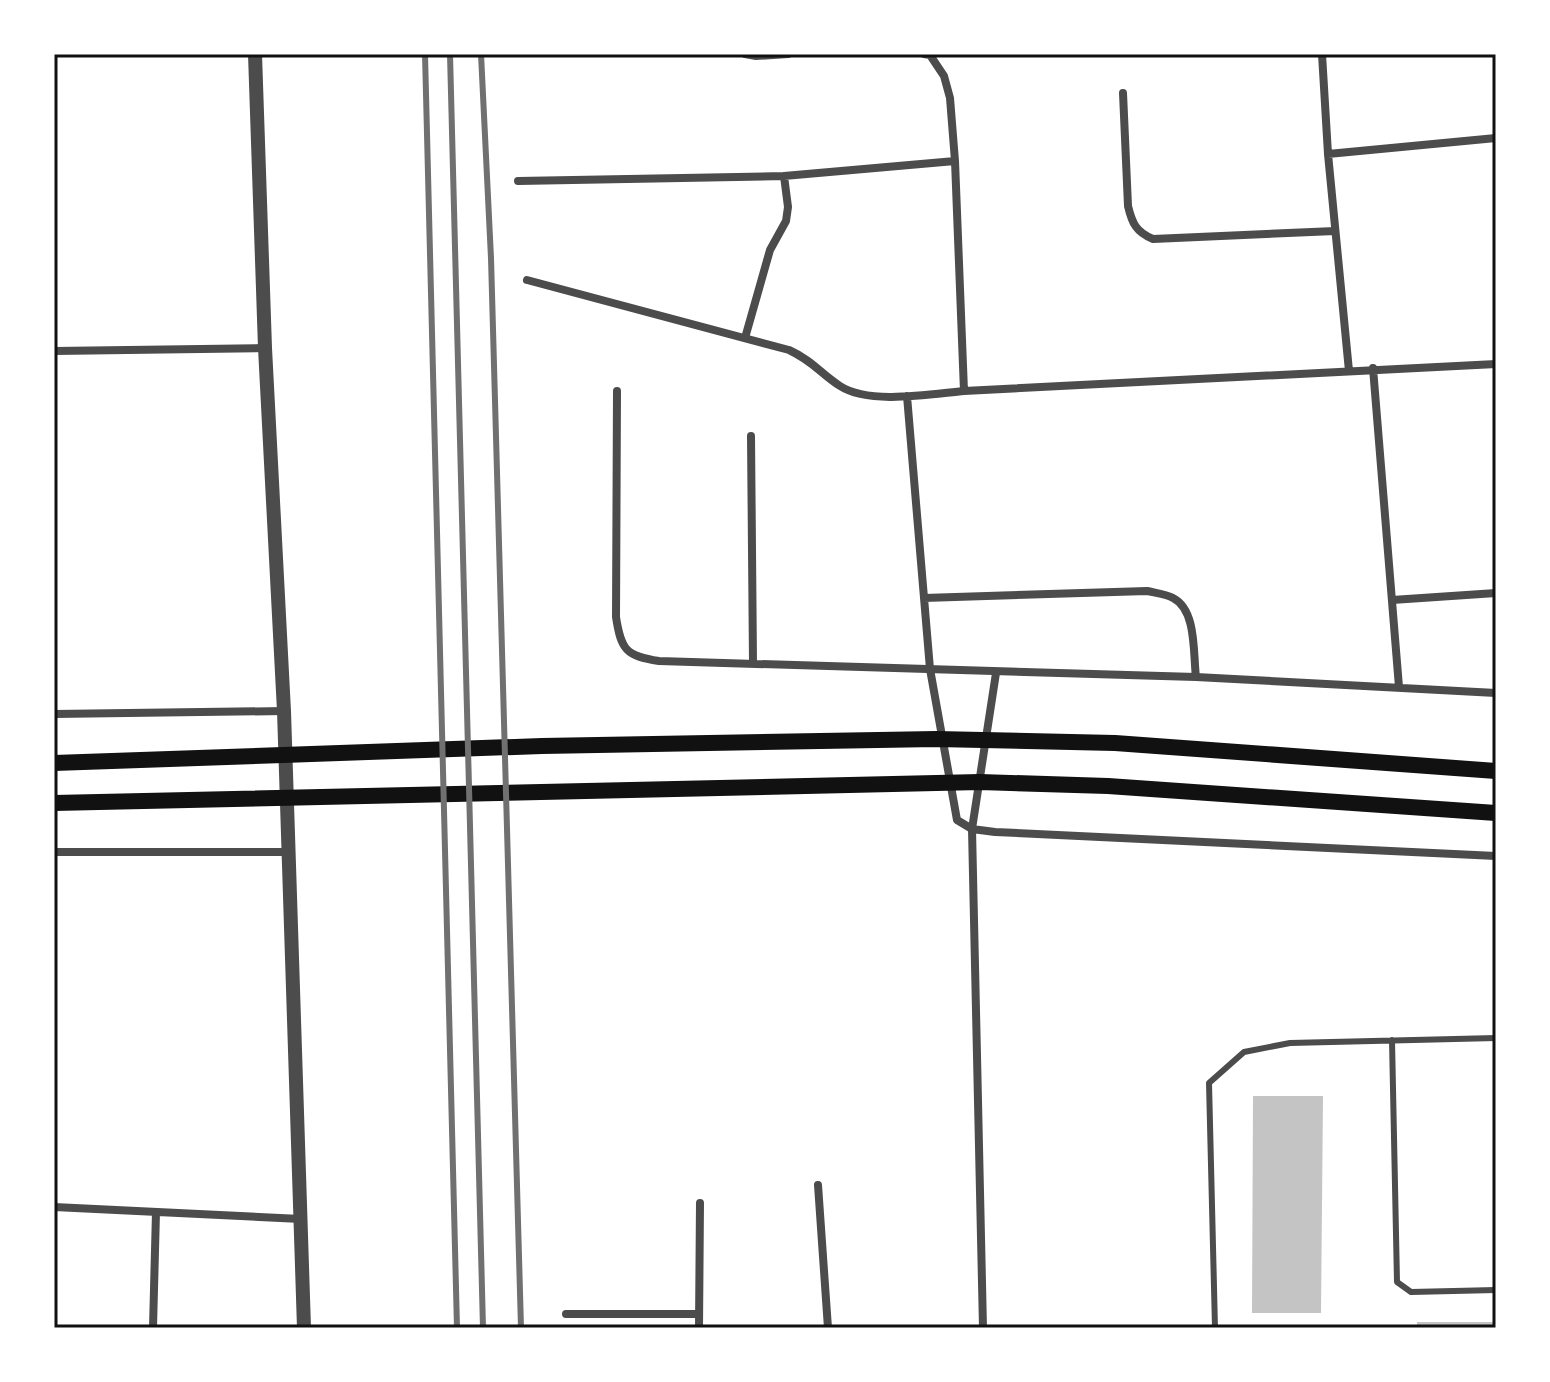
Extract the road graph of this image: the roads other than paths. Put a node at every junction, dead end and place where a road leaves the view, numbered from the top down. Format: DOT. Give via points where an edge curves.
graph roads {
  1 [pos="255,54"];
  2 [pos="745,54"];
  3 [pos="788,54"];
  4 [pos="924,54"];
  5 [pos="1322,54"];
  6 [pos="1123,93"];
  7 [pos="1496,138"];
  8 [pos="1328,154"];
  9 [pos="955,161"];
  10 [pos="784,176"];
  11 [pos="518,181"];
  12 [pos="1335,231"];
  13 [pos="527,280"];
  14 [pos="745,338"];
  15 [pos="265,348"];
  16 [pos="54,351"];
  17 [pos="1496,364"];
  18 [pos="1373,368"];
  19 [pos="1349,371"];
  20 [pos="617,391"];
  21 [pos="964,391"];
  22 [pos="907,396"];
  23 [pos="751,436"];
  24 [pos="1496,593"];
  25 [pos="924,598"];
  26 [pos="1392,600"];
  27 [pos="753,663"];
  28 [pos="930,669"];
  29 [pos="996,673"];
  30 [pos="1196,677"];
  31 [pos="1399,687"];
  32 [pos="1496,693"];
  33 [pos="284,711"];
  34 [pos="54,714"];
  35 [pos="54,763"];
  36 [pos="1496,771"];
  37 [pos="54,803"];
  38 [pos="1496,813"];
  39 [pos="972,829"];
  40 [pos="54,852"];
  41 [pos="289,852"];
  42 [pos="1496,856"];
  43 [pos="1496,1038"];
  44 [pos="1392,1040"];
  45 [pos="818,1185"];
  46 [pos="700,1203"];
  47 [pos="54,1207"];
  48 [pos="156,1212"];
  49 [pos="301,1219"];
  50 [pos="1496,1290"];
  51 [pos="566,1314"];
  52 [pos="698,1314"];
  53 [pos="153,1328"];
  54 [pos="304,1328"];
  55 [pos="699,1328"];
  56 [pos="828,1328"];
  57 [pos="983,1328"];
  58 [pos="1215,1328"];
  1 -- 15 [label="street"];
  2 -- 3 [label="street"];
  4 -- 9 [label="street" via="944,76"];
  5 -- 8 [label="street"];
  6 -- 12 [label="street" via="1128,206 1141,234 1153,239"];
  7 -- 8 [label="street"];
  8 -- 12 [label="street"];
  9 -- 10 [label="street"];
  9 -- 21 [label="street"];
  10 -- 11 [label="street"];
  10 -- 14 [label="street" via="786,221 770,250"];
  12 -- 19 [label="street"];
  13 -- 14 [label="street"];
  14 -- 22 [label="street" via="810,360 841,387 858,394"];
  15 -- 16 [label="street"];
  15 -- 33 [label="street"];
  17 -- 18 [label="street"];
  18 -- 19 [label="street"];
  18 -- 26 [label="street"];
  19 -- 21 [label="street"];
  20 -- 27 [label="street" via="619,638 626,651 641,658"];
  21 -- 22 [label="street"];
  22 -- 25 [label="street"];
  23 -- 27 [label="street"];
  24 -- 26 [label="street"];
  25 -- 28 [label="street"];
  25 -- 30 [label="street" via="1147,591 1171,597 1183,604 1190,619"];
  26 -- 31 [label="street"];
  27 -- 28 [label="street"];
  28 -- 29 [label="street"];
  28 -- 39 [label="street" via="957,820"];
  29 -- 30 [label="street"];
  29 -- 39 [label="street"];
  30 -- 31 [label="street"];
  31 -- 32 [label="street"];
  33 -- 34 [label="street"];
  33 -- 41 [label="street"];
  35 -- 36 [label="main road" via="936,739 1115,743"];
  37 -- 38 [label="main road" via="980,782"];
  39 -- 42 [label="street"];
  39 -- 57 [label="street"];
  40 -- 41 [label="street"];
  41 -- 49 [label="street"];
  43 -- 44 [label="lane"];
  44 -- 50 [label="lane" via="1397,1282 1411,1292"];
  44 -- 58 [label="lane" via="1290,1043 1244,1052 1209,1083"];
  45 -- 56 [label="street"];
  46 -- 52 [label="street"];
  47 -- 48 [label="street"];
  48 -- 49 [label="street"];
  48 -- 53 [label="street"];
  49 -- 54 [label="street"];
  51 -- 52 [label="street"];
  52 -- 55 [label="street"];
}
